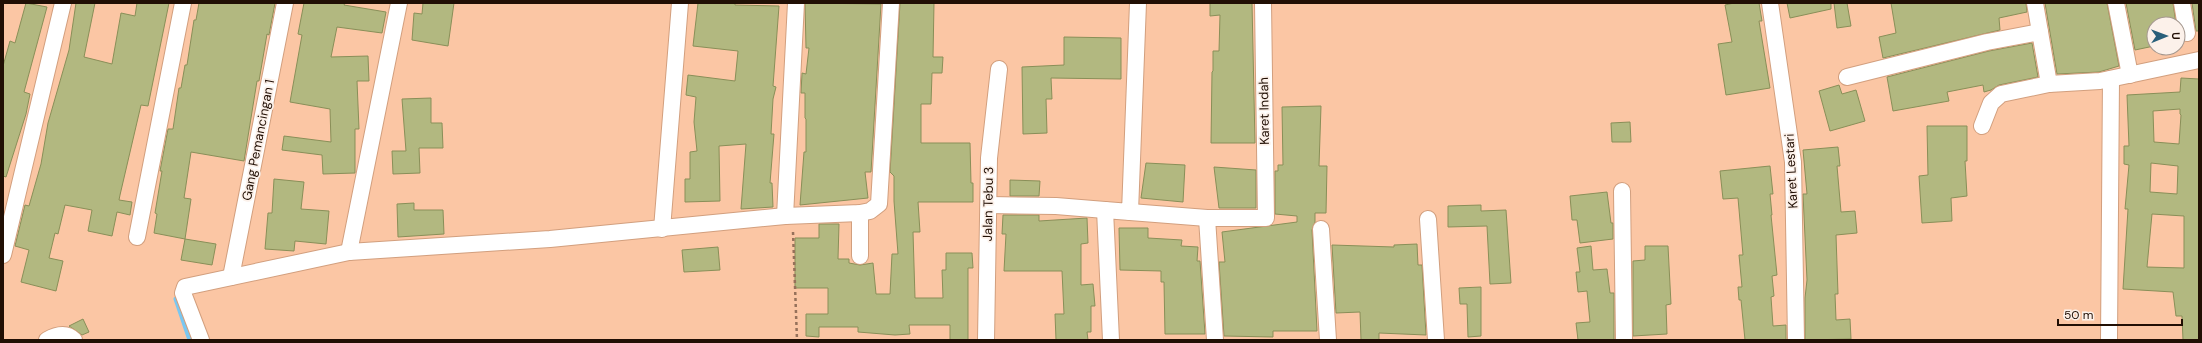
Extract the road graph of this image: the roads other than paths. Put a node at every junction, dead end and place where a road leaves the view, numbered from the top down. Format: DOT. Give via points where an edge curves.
graph roads {
  1 [pos="63,3"];
  2 [pos="183,3"];
  3 [pos="285,3"];
  4 [pos="398,3"];
  5 [pos="680,3"];
  6 [pos="796,3"];
  7 [pos="891,3"];
  8 [pos="1138,3"];
  9 [pos="1263,3"];
  10 [pos="1770,3"];
  11 [pos="2035,3"];
  12 [pos="2116,3"];
  13 [pos="2182,3"];
  14 [pos="2040,32"];
  15 [pos="2188,33"];
  16 [pos="2199,60"];
  17 [pos="999,69"];
  18 [pos="2130,75"];
  19 [pos="1847,77"];
  20 [pos="2111,78"];
  21 [pos="2049,84"];
  22 [pos="1982,126"];
  23 [pos="1622,191"];
  24 [pos="989,205"];
  25 [pos="1105,210"];
  26 [pos="860,212"];
  27 [pos="1130,212"];
  28 [pos="788,216"];
  29 [pos="1207,218"];
  30 [pos="1428,219"];
  31 [pos="662,229"];
  32 [pos="1321,229"];
  33 [pos="137,237"];
  34 [pos="349,252"];
  35 [pos="3,255"];
  36 [pos="860,256"];
  37 [pos="231,277"];
  38 [pos="47,340"];
  39 [pos="74,340"];
  40 [pos="202,340"];
  41 [pos="986,340"];
  42 [pos="1111,340"];
  43 [pos="1215,340"];
  44 [pos="1328,340"];
  45 [pos="1436,340"];
  46 [pos="1624,340"];
  47 [pos="1796,340"];
  48 [pos="2109,340"];
  1 -- 35 [label="street"];
  2 -- 33 [label="street"];
  3 -- 37 [label="street, Gang Pemancingan 1"];
  4 -- 34 [label="street"];
  5 -- 31 [label="street"];
  6 -- 28 [label="street"];
  7 -- 26 [label="street" via="879,204 870,211"];
  8 -- 27 [label="street"];
  9 -- 29 [label="street, Karet Indah" via="1266,218"];
  10 -- 47 [label="street, Karet Lestari" via="1793,162"];
  11 -- 14 [label="street"];
  12 -- 18 [label="street"];
  13 -- 15 [label="street"];
  14 -- 19 [label="street" via="1987,42"];
  14 -- 21 [label="street"];
  16 -- 18 [label="street"];
  17 -- 24 [label="street, Jalan Tebu 3" via="989,158"];
  18 -- 20 [label="street"];
  20 -- 21 [label="street" via="2100,82"];
  20 -- 48 [label="street"];
  21 -- 22 [label="street" via="2001,94 1991,103"];
  23 -- 46 [label="street"];
  24 -- 25 [label="street"];
  24 -- 41 [label="street, Jalan Tebu 3"];
  25 -- 27 [label="street"];
  25 -- 42 [label="street"];
  26 -- 28 [label="street"];
  26 -- 36 [label="street"];
  27 -- 29 [label="street"];
  28 -- 31 [label="street"];
  29 -- 43 [label="street"];
  30 -- 45 [label="street"];
  31 -- 34 [label="street"];
  32 -- 44 [label="street"];
  34 -- 37 [label="street"];
  37 -- 40 [label="street" via="185,287 183,293"];
  38 -- 39 [label="street" via="56,335 65,335"];
}
